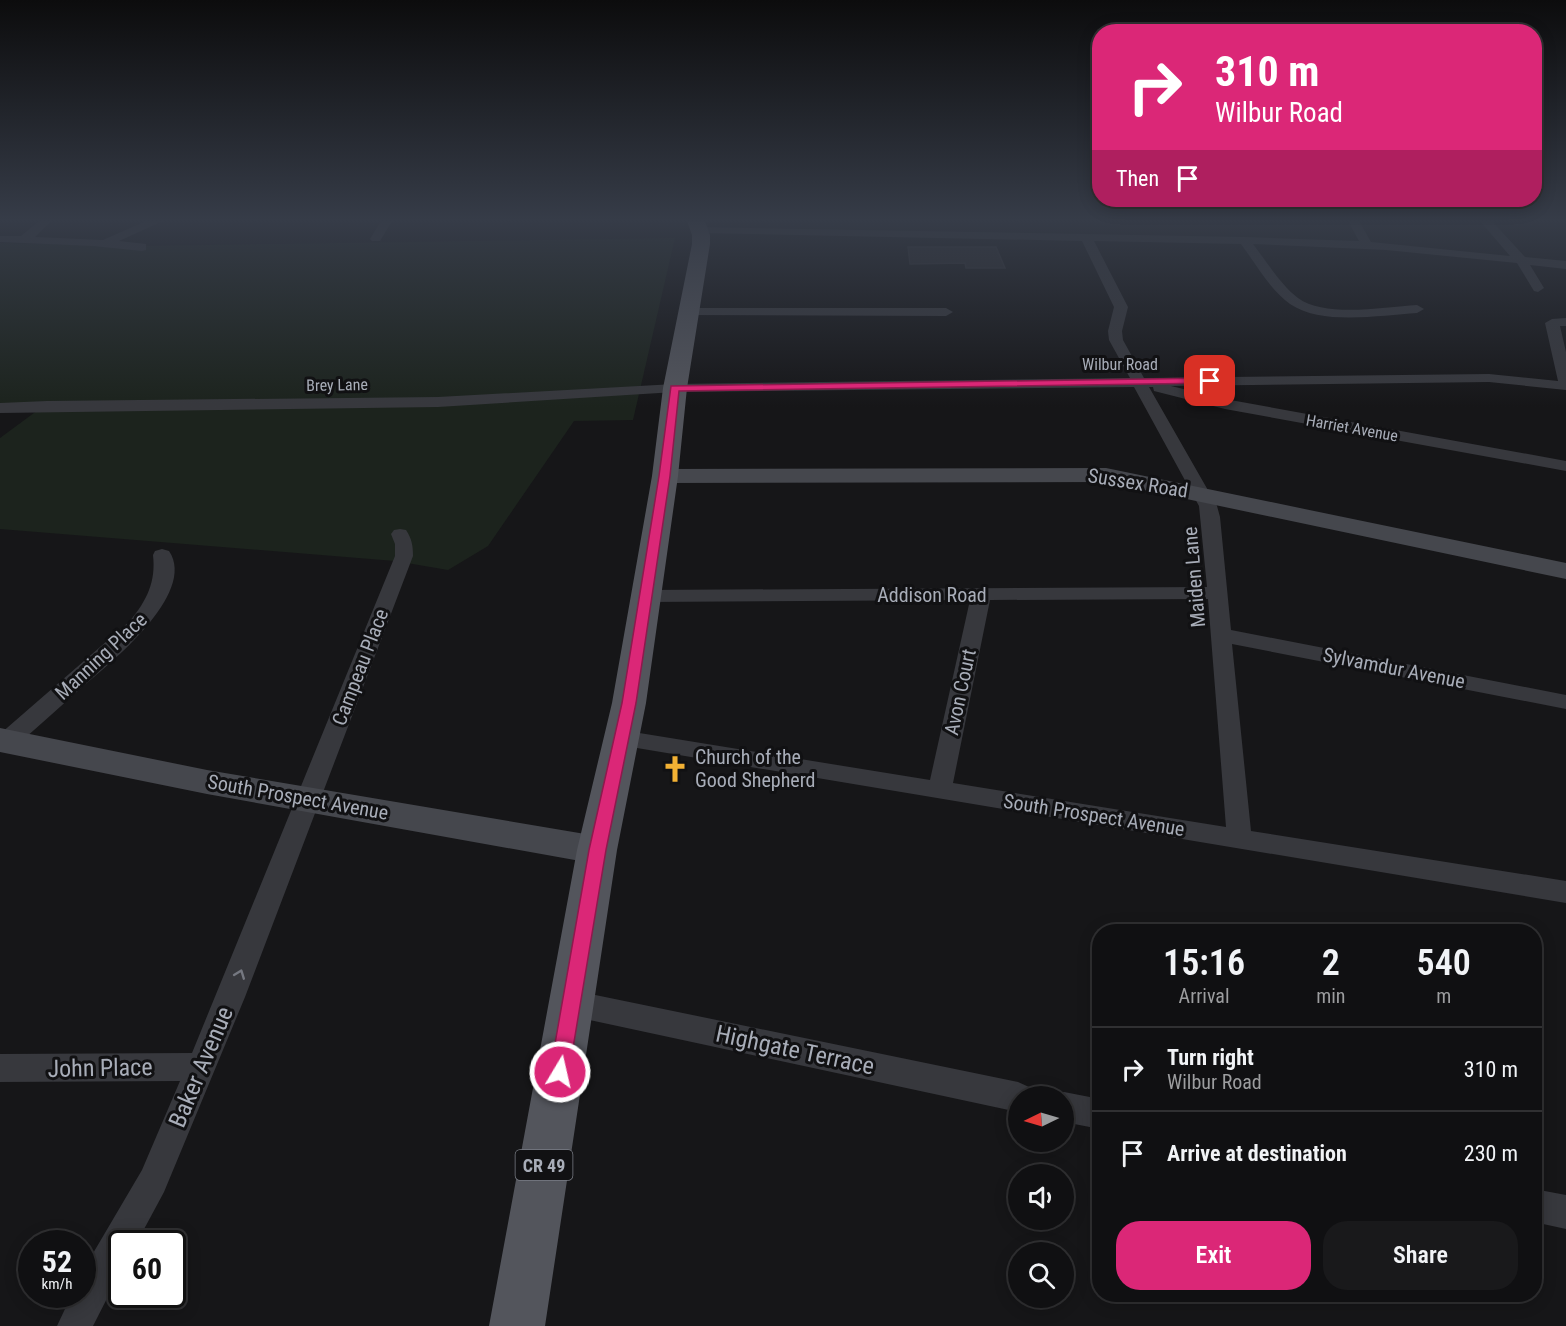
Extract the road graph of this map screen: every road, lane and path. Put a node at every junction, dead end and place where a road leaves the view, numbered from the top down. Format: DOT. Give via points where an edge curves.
graph roads {
  1 [pos="694,283"];
  2 [pos="1112,283"];
  3 [pos="1278,283"];
  4 [pos="1535,283"];
  5 [pos="1538,288"];
  6 [pos="1417,309"];
  7 [pos="688,312"];
  8 [pos="946,312"];
  9 [pos="1559,322"];
  10 [pos="1139,382"];
  11 [pos="1566,384"];
  12 [pos="675,388"];
  13 [pos="0,408"];
  14 [pos="1566,466"];
  15 [pos="665,476"];
  16 [pos="1200,493"];
  17 [pos="400,534"];
  18 [pos="162,555"];
  19 [pos="1566,571"];
  20 [pos="1218,593"];
  21 [pos="981,594"];
  22 [pos="646,596"];
  23 [pos="1221,635"];
  24 [pos="1566,702"];
  25 [pos="621,738"];
  26 [pos="4,740"];
  27 [pos="940,790"];
  28 [pos="309,799"];
  29 [pos="1239,839"];
  30 [pos="597,850"];
  31 [pos="1566,892"];
  32 [pos="571,1003"];
  33 [pos="201,1067"];
  34 [pos="0,1068"];
  35 [pos="1008,1095"];
  36 [pos="1074,1109"];
  37 [pos="1092,1112"];
  38 [pos="1542,1207"];
  39 [pos="1566,1212"];
  40 [pos="75,1326"];
  41 [pos="517,1326"];
  1 -- 7 [label="main road, CR 49"];
  2 -- 10 [label="street, Maiden Lane" via="1121,307 1114,333"];
  3 -- 6 [label="street" via="1293,300 1329,312"];
  4 -- 5 [label="street"];
  7 -- 8 [label="street"];
  7 -- 12 [label="main road, CR 49"];
  9 -- 11 [label="street"];
  10 -- 11 [label="street, Wilbur Road" via="1478,378"];
  10 -- 12 [label="street, Wilbur Road"];
  10 -- 14 [label="street, Harriet Avenue" via="1225,404"];
  10 -- 16 [label="street, Maiden Lane"];
  12 -- 13 [label="street, Brey Lane" via="438,402"];
  12 -- 15 [label="main road, CR 49"];
  15 -- 16 [label="street, Sussex Road" via="1080,473 1130,478"];
  15 -- 22 [label="main road, CR 49"];
  16 -- 19 [label="street, Sussex Road"];
  16 -- 20 [label="street, Maiden Lane" via="1211,517"];
  17 -- 28 [label="street, Campeau Place" via="404,556"];
  18 -- 26 [label="street, Manning Place" via="164,580 146,616 130,634"];
  20 -- 21 [label="street, Addison Road"];
  20 -- 23 [label="street, Maiden Lane"];
  21 -- 22 [label="street, Addison Road"];
  21 -- 27 [label="street, Avon Court"];
  22 -- 25 [label="main road, CR 49"];
  23 -- 24 [label="street, Sylvamdur Avenue"];
  23 -- 29 [label="street, Maiden Lane"];
  25 -- 27 [label="street, South Prospect Avenue"];
  25 -- 30 [label="main road, CR 49"];
  26 -- 28 [label="street, South Prospect Avenue"];
  27 -- 29 [label="street, South Prospect Avenue"];
  28 -- 30 [label="street, South Prospect Avenue"];
  33 -- 28 [label="street, Baker Avenue, one-way"];
  29 -- 31 [label="street, South Prospect Avenue"];
  30 -- 32 [label="main road, CR 49"];
  32 -- 35 [label="street, Highgate Terrace"];
  32 -- 41 [label="main road, CR 49"];
  33 -- 34 [label="street, John Place"];
  33 -- 40 [label="street, Baker Avenue" via="153,1181 100,1273"];
  36 -- 37 [label="street"];
  38 -- 39 [label="street"];
}
